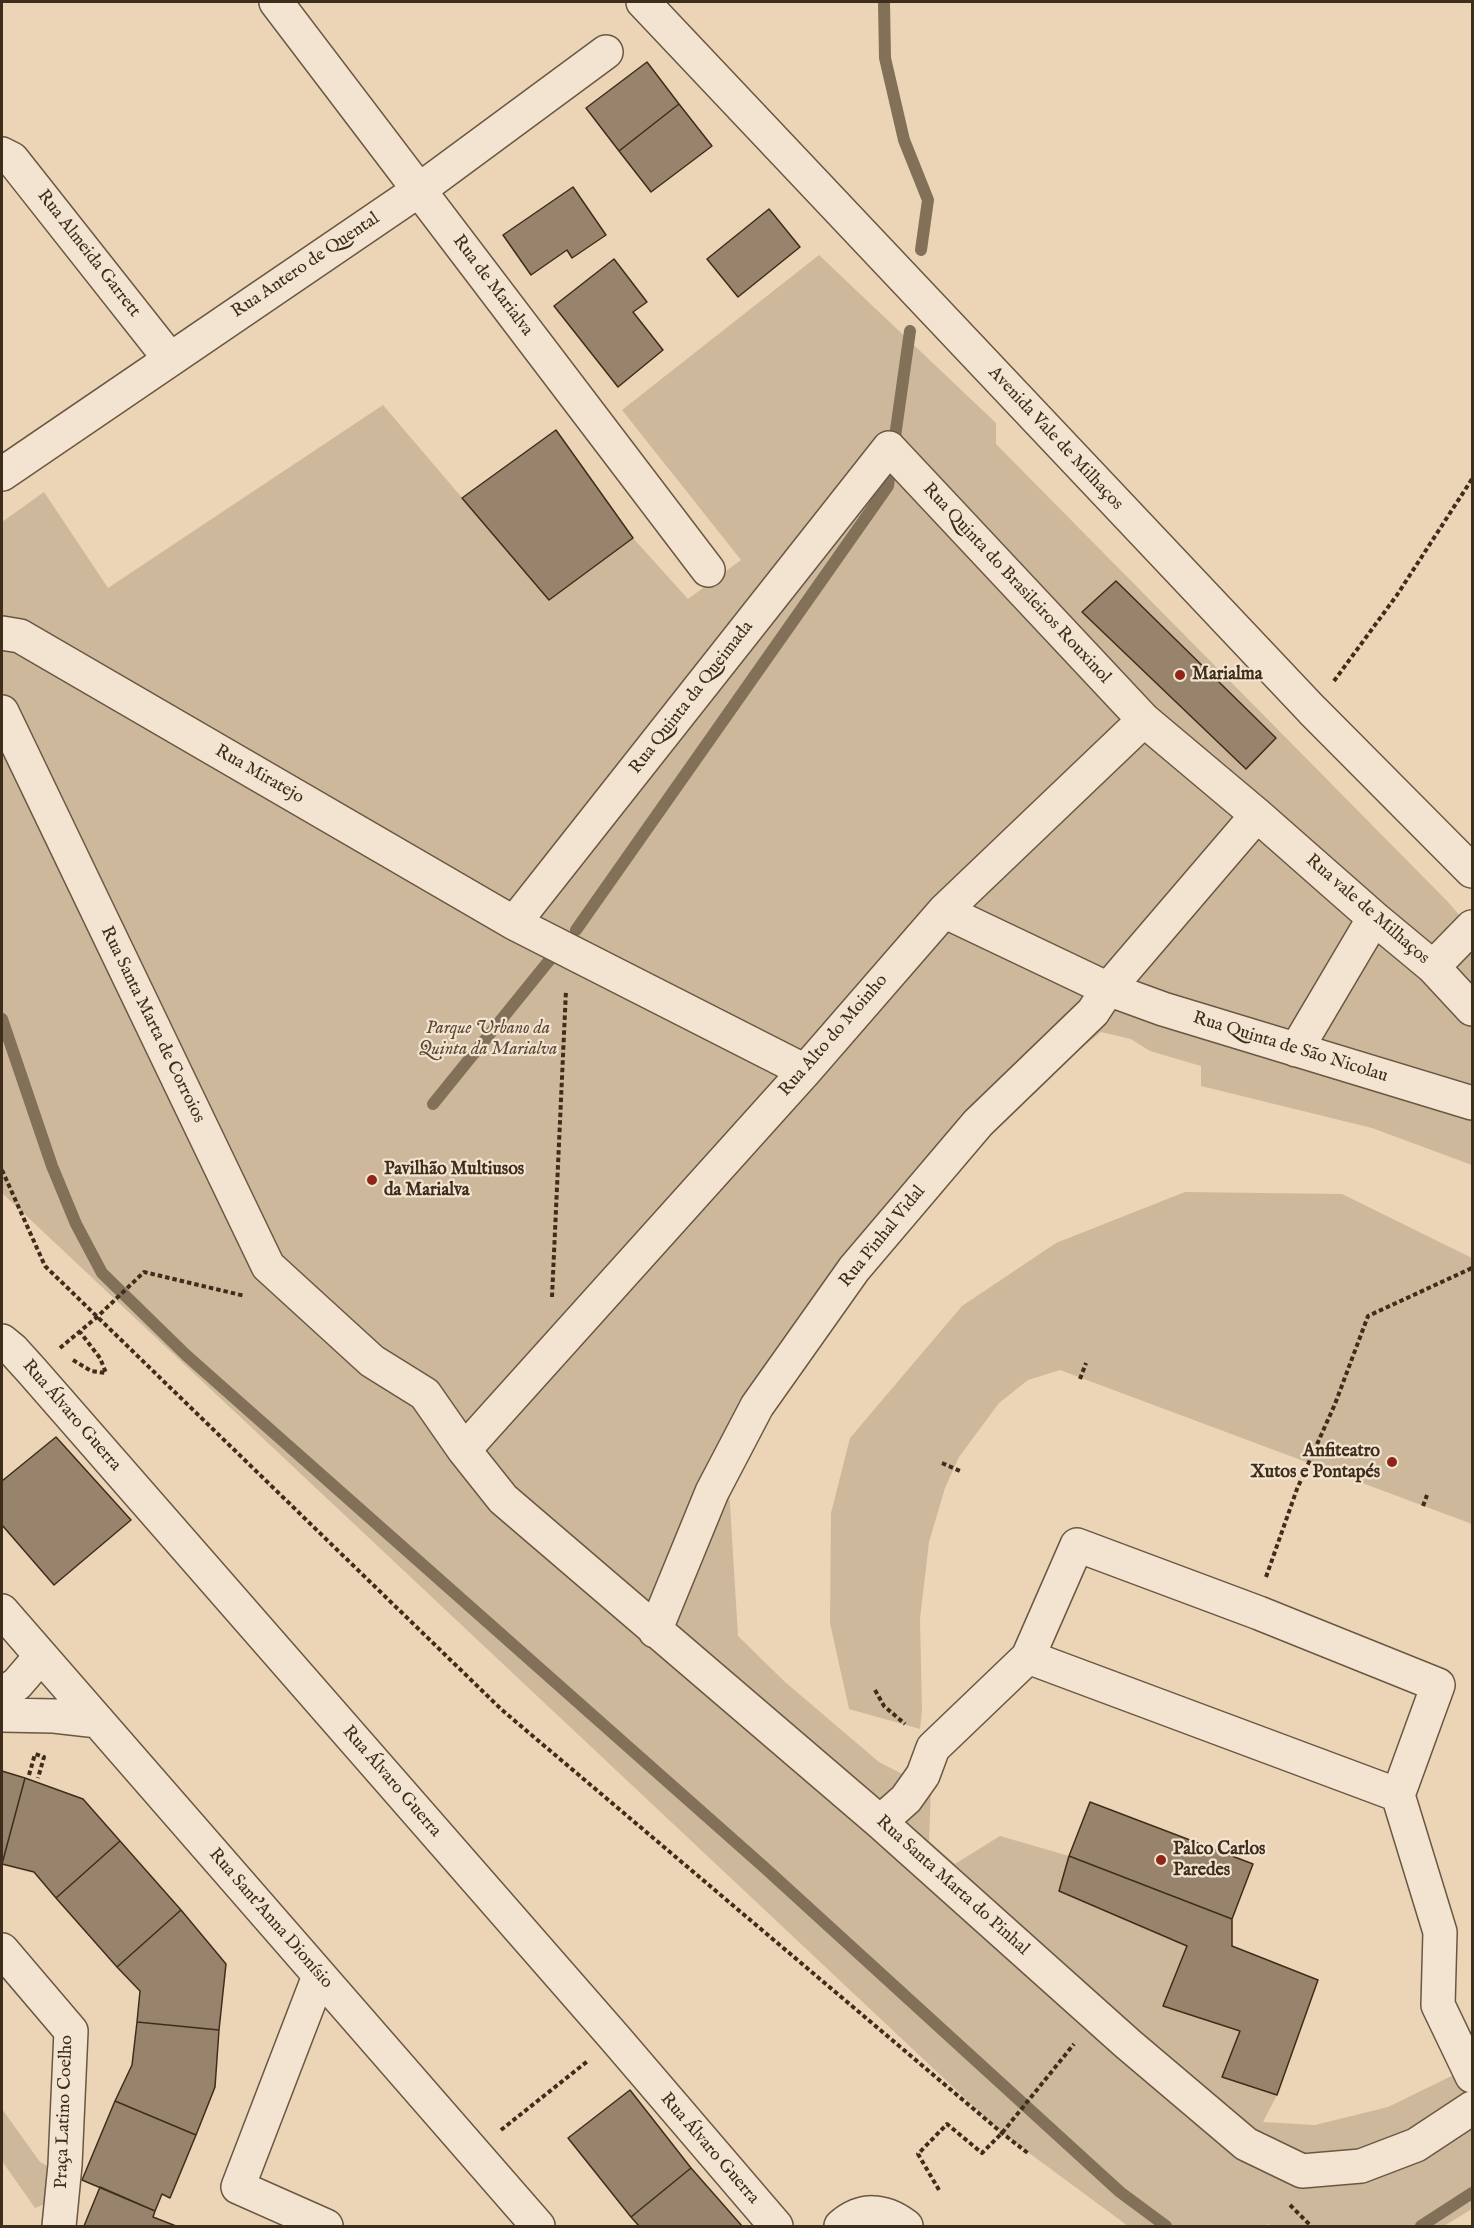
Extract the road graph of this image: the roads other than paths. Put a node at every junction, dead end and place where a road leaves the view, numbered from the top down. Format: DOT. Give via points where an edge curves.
graph roads {
  1 [pos="276,2"];
  2 [pos="644,2"];
  3 [pos="606,52"];
  4 [pos="2,154"];
  5 [pos="419,190"];
  6 [pos="170,359"];
  7 [pos="898,458"];
  8 [pos="2,474"];
  9 [pos="708,570"];
  10 [pos="2,633"];
  11 [pos="2,712"];
  12 [pos="1144,720"];
  13 [pos="1257,815"];
  14 [pos="1473,871"];
  15 [pos="944,911"];
  16 [pos="1374,918"];
  17 [pos="1473,927"];
  18 [pos="542,937"];
  19 [pos="1433,967"];
  20 [pos="1100,1001"];
  21 [pos="1473,1009"];
  22 [pos="1296,1050"];
  23 [pos="805,1071"];
  24 [pos="1473,1103"];
  25 [pos="2,1341"];
  26 [pos="464,1450"];
  27 [pos="2,1611"];
  28 [pos="656,1631"];
  29 [pos="41,1656"];
  30 [pos="1028,1657"];
  31 [pos="2,1694"];
  32 [pos="2,1714"];
  33 [pos="98,1720"];
  34 [pos="1398,1795"];
  35 [pos="880,1822"];
  36 [pos="2,1950"];
  37 [pos="319,1976"];
  38 [pos="1473,2076"];
  39 [pos="1473,2108"];
  40 [pos="59,2226"];
  41 [pos="326,2226"];
  42 [pos="538,2226"];
  43 [pos="776,2226"];
  44 [pos="841,2226"];
  45 [pos="906,2226"];
  1 -- 5 [label="street, Rua de Marialva"];
  2 -- 14 [label="street, Avenida Vale de Milhaços" via="1312,710"];
  3 -- 5 [label="street, Rua Antero de Quental"];
  4 -- 6 [label="street, Rua Almeida Garrett" via="12,159"];
  5 -- 6 [label="street, Rua Antero de Quental"];
  5 -- 9 [label="street, Rua de Marialva"];
  6 -- 8 [label="street, Rua Antero de Quental"];
  7 -- 12 [label="street, Rua Quinta do Brasileiros Rouxinol"];
  7 -- 18 [label="street, Rua Quinta da Queimada"];
  10 -- 18 [label="street, Rua Miratejo" via="20,636"];
  11 -- 26 [label="street, Rua Santa Marta de Corroios" via="268,1266 372,1361 425,1394"];
  12 -- 13 [label="street, Rua Quinta do Brasileiros Rouxinol"];
  12 -- 15 [label="street, Rua Alto do Moinho"];
  13 -- 16 [label="street, Rua vale de Milhaços"];
  13 -- 20 [label="street, Rua Pinhal Vidal"];
  15 -- 20 [label="street, Rua Quinta de São Nicolau"];
  15 -- 23 [label="street, Rua Alto do Moinho"];
  16 -- 19 [label="street, Rua vale de Milhaços"];
  16 -- 22 [label="street"];
  17 -- 19 [label="street"];
  18 -- 23 [label="street, Rua Miratejo"];
  19 -- 21 [label="street, Rua vale de Milhaços"];
  20 -- 22 [label="street, Rua Quinta de São Nicolau" via="1163,1009"];
  20 -- 28 [label="street, Rua Pinhal Vidal" via="978,1123 854,1269 757,1406 712,1492"];
  22 -- 24 [label="street, Rua Quinta de São Nicolau"];
  23 -- 26 [label="street, Rua Alto do Moinho"];
  25 -- 43 [label="street, Rua Álvaro Guerra" via="20,1357"];
  26 -- 28 [label="street, Rua Santa Marta do Pinhal" via="503,1499"];
  27 -- 29 [label="street, Rua Sant'Anna Dionísio"];
  28 -- 35 [label="street, Rua Santa Marta do Pinhal"];
  29 -- 31 [label="street" via="17,1684"];
  29 -- 33 [label="street, Rua Sant'Anna Dionísio"];
  30 -- 34 [label="street"];
  30 -- 34 [label="street" via="1077,1545 1254,1611 1438,1685"];
  30 -- 35 [label="street" via="933,1748 906,1799"];
  32 -- 33 [label="street"];
  33 -- 37 [label="street, Rua Sant'Anna Dionísio"];
  34 -- 38 [label="street" via="1440,1932 1438,2006"];
  35 -- 39 [label="street, Rua Santa Marta do Pinhal" via="1246,2144 1302,2171 1361,2166 1416,2145"];
  36 -- 40 [label="street, Praça Latino Coelho" via="71,2031"];
  37 -- 41 [label="street" via="238,2187"];
  37 -- 42 [label="street, Rua Sant'Anna Dionísio"];
  44 -- 45 [label="street" via="858,2214 868,2213 890,2217"];
}
